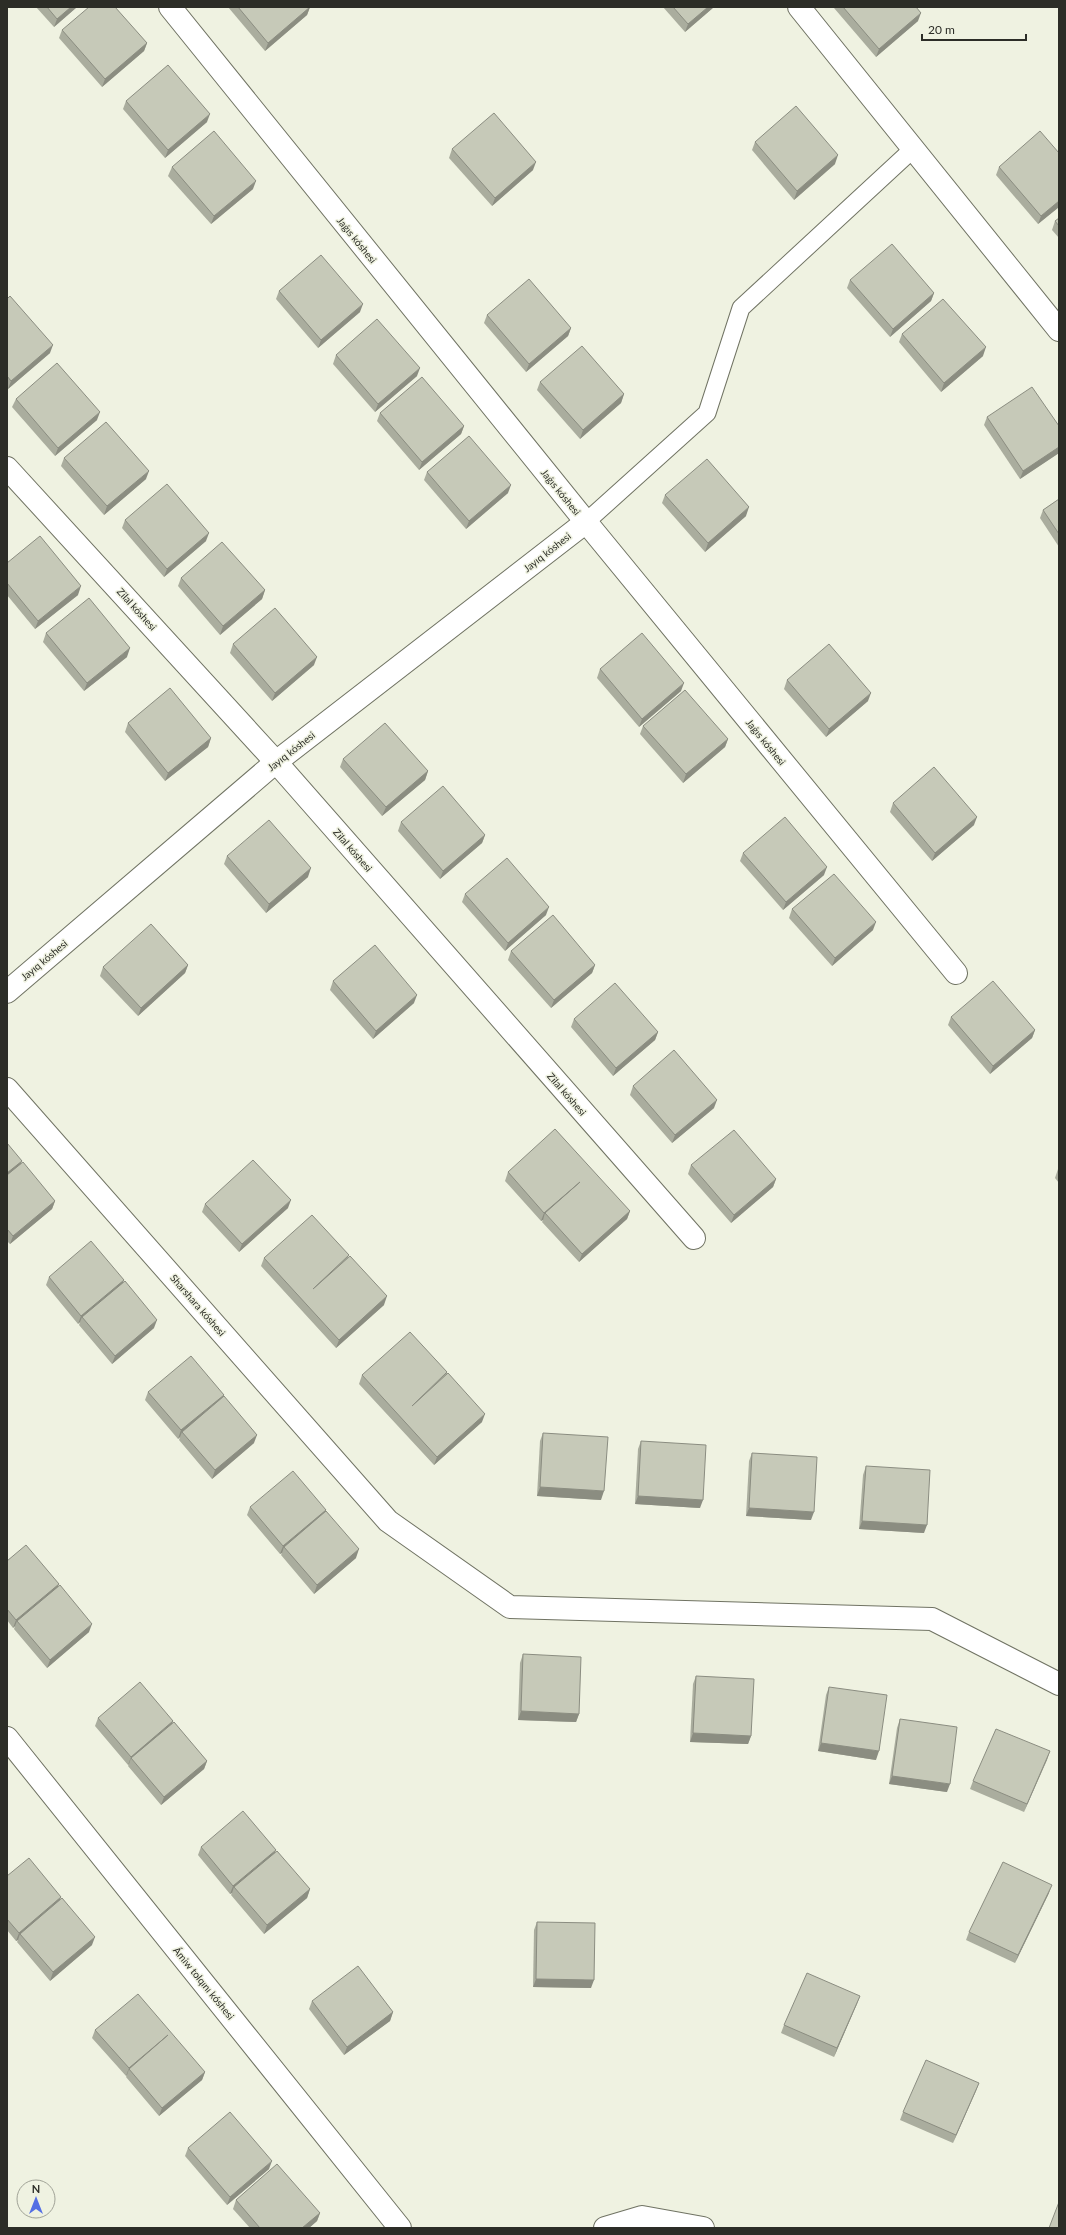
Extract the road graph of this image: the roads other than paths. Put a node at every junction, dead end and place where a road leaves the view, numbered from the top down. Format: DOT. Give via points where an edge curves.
graph roads {
  1 [pos="170,7"];
  2 [pos="799,7"];
  3 [pos="913,149"];
  4 [pos="1059,330"];
  5 [pos="7,468"];
  6 [pos="586,522"];
  7 [pos="276,762"];
  8 [pos="956,973"];
  9 [pos="7,992"];
  10 [pos="7,1089"];
  11 [pos="694,1238"];
  12 [pos="1059,1684"];
  13 [pos="7,1738"];
  14 [pos="400,2228"];
  15 [pos="604,2228"];
  16 [pos="704,2228"];
  1 -- 6 [label="street, Jaǵıs kóshesi"];
  2 -- 3 [label="street"];
  3 -- 4 [label="street"];
  3 -- 6 [label="lane" via="741,308 707,413"];
  5 -- 7 [label="street, Zilal kóshesi"];
  6 -- 7 [label="street, Jayıq kóshesi"];
  6 -- 8 [label="street, Jaǵıs kóshesi"];
  7 -- 9 [label="street, Jayıq kóshesi"];
  7 -- 11 [label="street, Zilal kóshesi"];
  10 -- 12 [label="street, Sharshara kóshesi" via="388,1520 510,1607 932,1619"];
  13 -- 14 [label="street, Ámiw tolqını kóshesi"];
  15 -- 16 [label="street" via="642,2217"];
}
